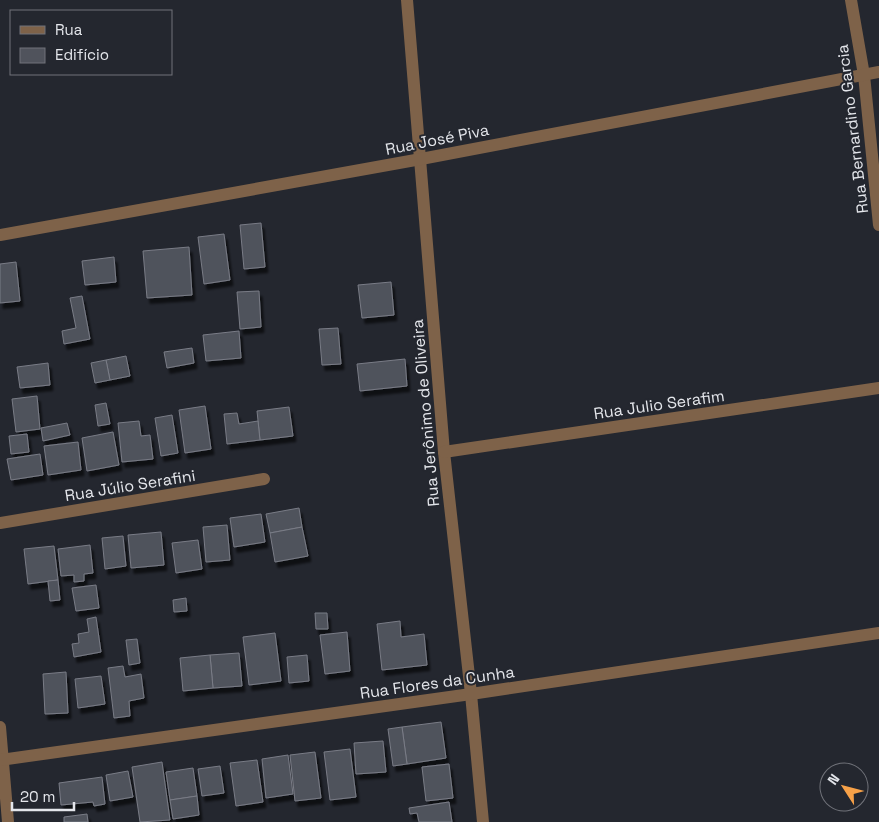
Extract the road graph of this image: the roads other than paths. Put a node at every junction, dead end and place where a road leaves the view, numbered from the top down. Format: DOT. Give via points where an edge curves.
graph roads {
  1 [pos="407,0"];
  2 [pos="851,0"];
  3 [pos="879,72"];
  4 [pos="864,75"];
  5 [pos="421,158"];
  6 [pos="879,224"];
  7 [pos="0,235"];
  8 [pos="879,388"];
  9 [pos="444,452"];
  10 [pos="264,479"];
  11 [pos="0,523"];
  12 [pos="879,633"];
  13 [pos="471,694"];
  14 [pos="0,727"];
  15 [pos="1,759"];
  16 [pos="8,822"];
  17 [pos="483,822"];
  1 -- 5 [label="street, Rua Jerônimo de Oliveira"];
  2 -- 4 [label="street, Rua Bernardino Garcia"];
  3 -- 4 [label="street, Rua José Piva"];
  4 -- 5 [label="street, Rua José Piva"];
  4 -- 6 [label="street, Rua Bernardino Garcia"];
  5 -- 7 [label="street, Rua José Piva"];
  5 -- 9 [label="street, Rua Jerônimo de Oliveira"];
  8 -- 9 [label="street, Rua Julio Serafim"];
  9 -- 13 [label="street, Rua Jerônimo de Oliveira"];
  10 -- 11 [label="street, Rua Júlio Serafini"];
  12 -- 13 [label="street, Rua Flores da Cunha"];
  13 -- 15 [label="street, Rua Flores da Cunha"];
  13 -- 17 [label="street, Rua Jerônimo de Oliveira"];
  14 -- 15 [label="street"];
  15 -- 16 [label="street"];
}
